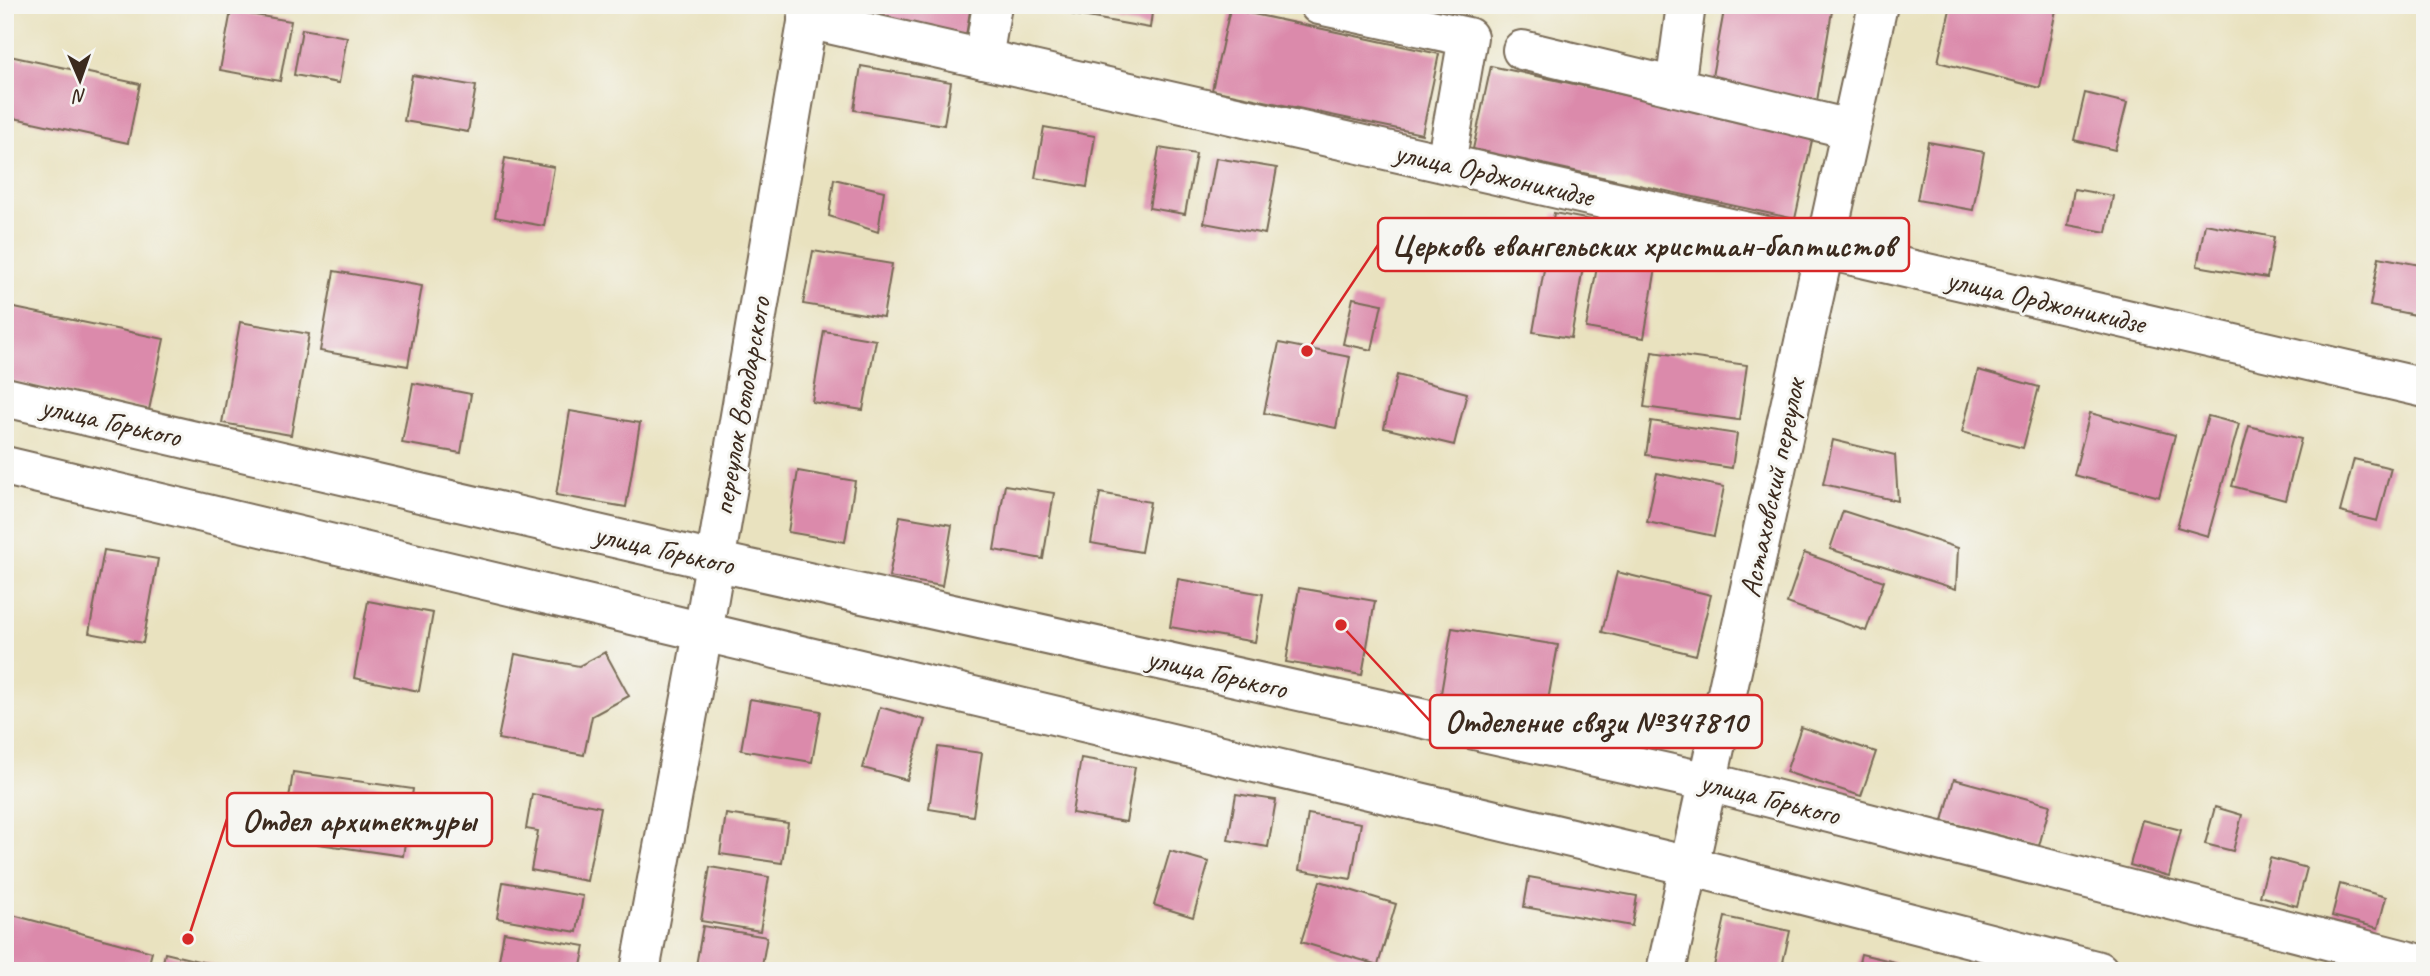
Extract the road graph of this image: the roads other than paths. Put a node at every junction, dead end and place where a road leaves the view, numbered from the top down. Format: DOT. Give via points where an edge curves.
graph roads {
  1 [pos="992,5"];
  2 [pos="1319,5"];
  3 [pos="1686,5"];
  4 [pos="1878,5"];
  5 [pos="808,12"];
  6 [pos="1522,50"];
  7 [pos="983,59"];
  8 [pos="1675,86"];
  9 [pos="1850,129"];
  10 [pos="1446,163"];
  11 [pos="1823,249"];
  12 [pos="2425,388"];
  13 [pos="5,397"];
  14 [pos="5,466"];
  15 [pos="714,561"];
  16 [pos="703,633"];
  17 [pos="1708,782"];
  18 [pos="1689,866"];
  19 [pos="2425,965"];
  20 [pos="640,971"];
  21 [pos="1666,971"];
  22 [pos="2099,971"];
  1 -- 7 [label="street"];
  2 -- 10 [label="street" via="1468,37"];
  3 -- 8 [label="street"];
  4 -- 9 [label="street, Астаховский переулок"];
  5 -- 7 [label="street, улица Орджоникидзе"];
  5 -- 15 [label="street, переулок Володарского"];
  6 -- 8 [label="street"];
  7 -- 10 [label="street, улица Орджоникидзе"];
  8 -- 9 [label="street"];
  9 -- 11 [label="street, Астаховский переулок"];
  10 -- 11 [label="street, улица Орджоникидзе"];
  11 -- 12 [label="street, улица Орджоникидзе"];
  11 -- 17 [label="street, Астаховский переулок"];
  13 -- 15 [label="street, улица Горького"];
  14 -- 16 [label="street"];
  15 -- 16 [label="street, переулок Володарского"];
  15 -- 17 [label="street, улица Горького"];
  16 -- 18 [label="street"];
  16 -- 20 [label="street, переулок Володарского"];
  17 -- 18 [label="street, Астаховский переулок"];
  17 -- 19 [label="street, улица Горького"];
  18 -- 21 [label="street, Астаховский переулок"];
  18 -- 22 [label="street"];
}
